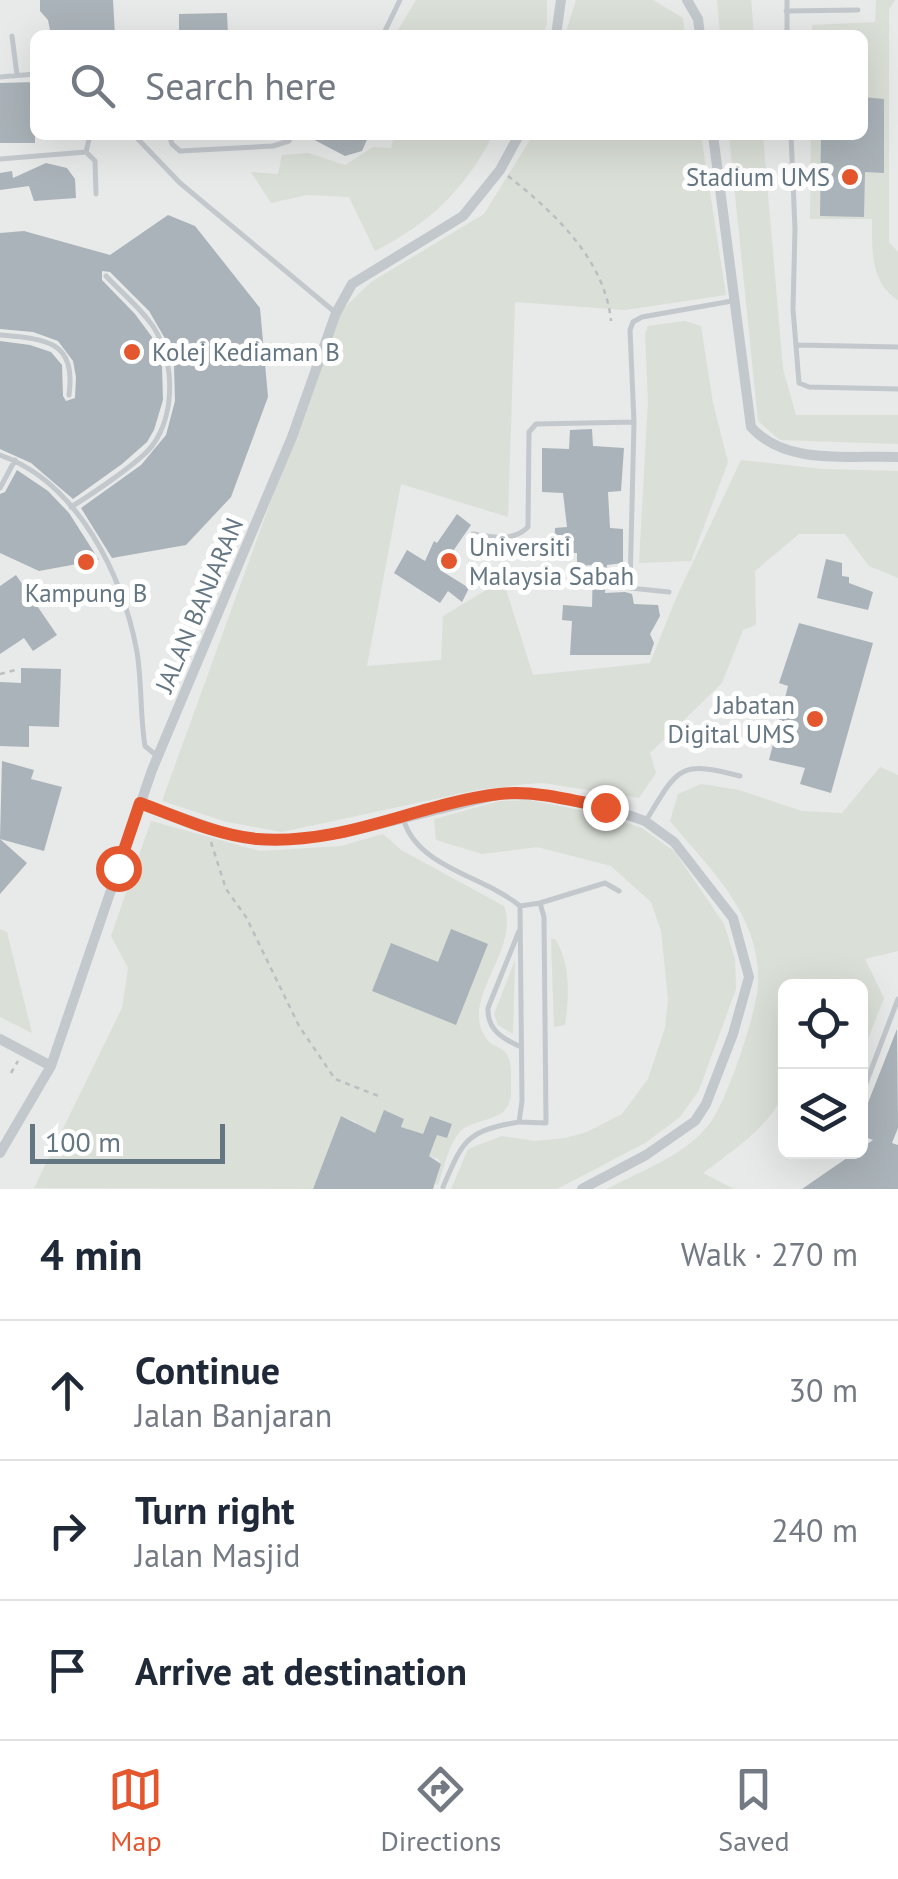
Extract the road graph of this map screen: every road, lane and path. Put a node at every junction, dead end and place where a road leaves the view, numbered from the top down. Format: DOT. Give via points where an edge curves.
graph roads {
  1 [pos="400,0"];
  2 [pos="561,0"];
  3 [pos="687,0"];
  4 [pos="787,0"];
  5 [pos="858,10"];
  6 [pos="786,12"];
  7 [pos="385,30"];
  8 [pos="557,30"];
  9 [pos="699,30"];
  10 [pos="787,30"];
  11 [pos="12,36"];
  12 [pos="17,74"];
  13 [pos="30,74"];
  14 [pos="0,76"];
  15 [pos="89,140"];
  16 [pos="133,140"];
  17 [pos="171,140"];
  18 [pos="290,140"];
  19 [pos="517,140"];
  20 [pos="714,140"];
  21 [pos="791,140"];
  22 [pos="86,152"];
  23 [pos="0,159"];
  24 [pos="500,170"];
  25 [pos="96,194"];
  26 [pos="106,276"];
  27 [pos="735,300"];
  28 [pos="336,314"];
  29 [pos="612,321"];
  30 [pos="0,335"];
  31 [pos="796,345"];
  32 [pos="898,348"];
  33 [pos="898,389"];
  34 [pos="69,396"];
  35 [pos="634,422"];
  36 [pos="0,455"];
  37 [pos="898,457"];
  38 [pos="15,460"];
  39 [pos="0,488"];
  40 [pos="71,507"];
  41 [pos="474,534"];
  42 [pos="669,592"];
  43 [pos="19,670"];
  44 [pos="0,674"];
  45 [pos="157,756"];
  46 [pos="740,776"];
  47 [pos="140,803"];
  48 [pos="403,818"];
  49 [pos="645,822"];
  50 [pos="210,829"];
  51 [pos="620,891"];
  52 [pos="540,903"];
  53 [pos="520,906"];
  54 [pos="521,924"];
  55 [pos="898,1000"];
  56 [pos="0,1039"];
  57 [pos="522,1048"];
  58 [pos="50,1066"];
  59 [pos="868,1078"];
  60 [pos="381,1097"];
  61 [pos="518,1122"];
  62 [pos="0,1154"];
  63 [pos="443,1188"];
  64 [pos="582,1189"];
  1 -- 7 [label="lane"];
  2 -- 8 [label="street"];
  3 -- 9 [label="street"];
  4 -- 6 [label="lane"];
  5 -- 6 [label="lane"];
  6 -- 10 [label="lane"];
  11 -- 12 [label="lane"];
  12 -- 13 [label="lane"];
  12 -- 14 [label="lane"];
  15 -- 22 [label="lane"];
  16 -- 28 [label="lane"];
  17 -- 18 [label="lane" via="180,152"];
  19 -- 24 [label="street, JALAN BANJARAN"];
  20 -- 27 [label="street"];
  21 -- 31 [label="lane"];
  22 -- 23 [label="lane"];
  22 -- 25 [label="lane" via="95,160"];
  24 -- 28 [label="street, JALAN BANJARAN" via="462,216 352,284"];
  24 -- 29 [label="path" via="580,243 610,302"];
  26 -- 40 [label="lane" via="162,342 168,398 161,432 149,450"];
  27 -- 35 [label="lane" via="633,322"];
  27 -- 37 [label="street" via="750,427 762,440 786,453"];
  28 -- 45 [label="street, JALAN BANJARAN" via="292,437"];
  30 -- 34 [label="lane" via="61,348 72,372"];
  31 -- 32 [label="lane"];
  31 -- 33 [label="lane" via="799,384"];
  35 -- 41 [label="lane" via="536,424 528,432 528,527 520,535"];
  35 -- 42 [label="lane" via="630,588"];
  36 -- 38 [label="lane"];
  38 -- 39 [label="lane"];
  38 -- 40 [label="lane"];
  40 -- 45 [label="lane" via="118,584 138,656 145,746"];
  43 -- 44 [label="path"];
  45 -- 47 [label="street, JALAN BANJARAN"];
  46 -- 49 [label="lane" via="688,769 673,777"];
  47 -- 50 [label="street"];
  47 -- 58 [label="street, JALAN BANJARAN"];
  48 -- 49 [label="street" via="501,794 570,800"];
  48 -- 50 [label="street" via="295,839"];
  48 -- 53 [label="lane" via="409,838 424,852"];
  49 -- 64 [label="street" via="674,842 733,918 749,977 733,1034 694,1121"];
  50 -- 60 [label="path" via="226,889 299,1026 335,1079"];
  51 -- 52 [label="lane" via="605,884"];
  52 -- 53 [label="lane"];
  52 -- 61 [label="lane" via="546,1123"];
  53 -- 54 [label="lane"];
  54 -- 57 [label="lane"];
  54 -- 57 [label="lane" via="488,1018 494,1030"];
  55 -- 59 [label="lane"];
  56 -- 58 [label="street"];
  57 -- 61 [label="lane"];
  58 -- 62 [label="street, JALAN BANJARAN"];
  61 -- 63 [label="lane" via="468,1137"];
}
